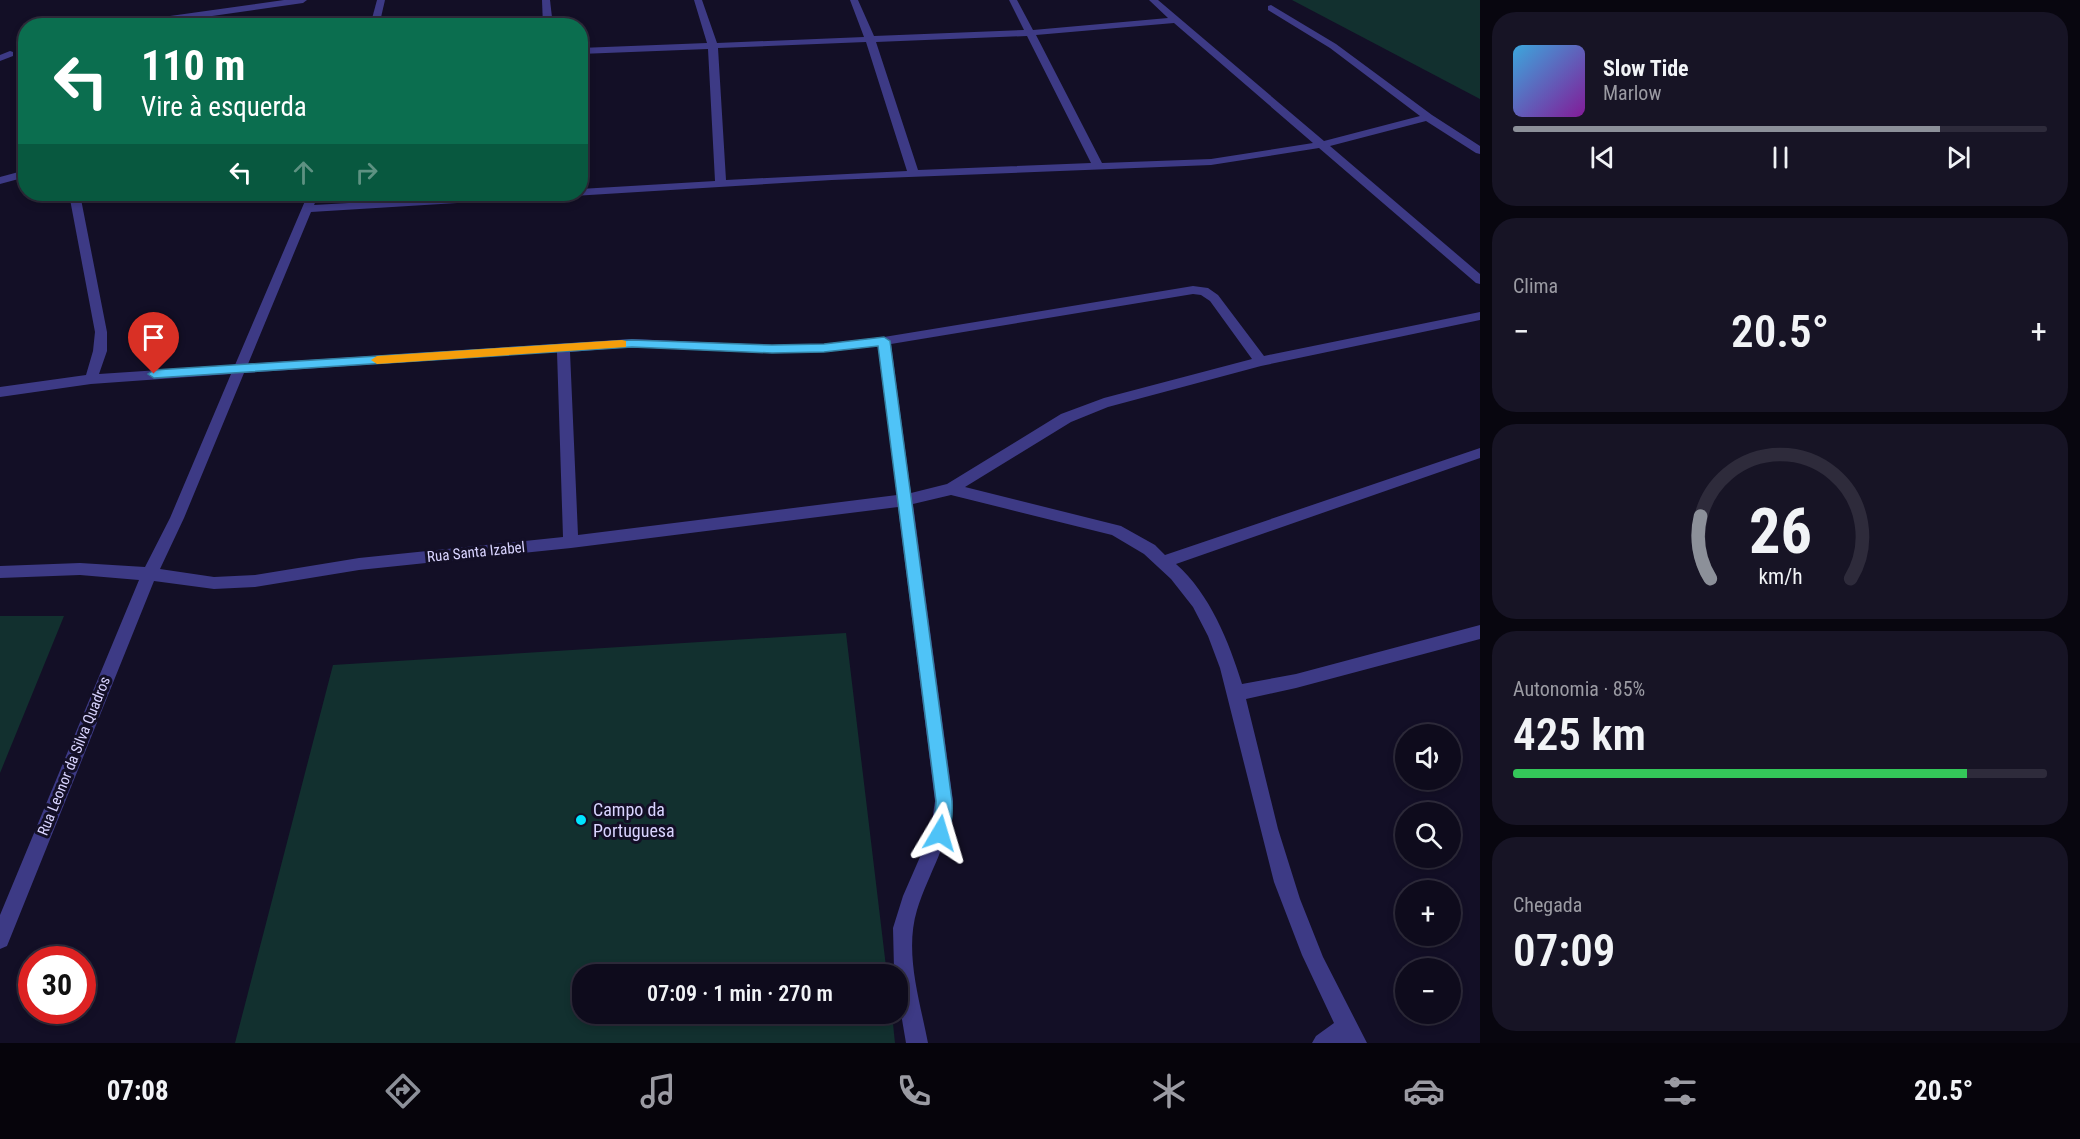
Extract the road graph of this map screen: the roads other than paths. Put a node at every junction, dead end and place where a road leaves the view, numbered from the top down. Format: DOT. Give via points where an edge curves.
graph roads {
  1 [pos="303,0"];
  2 [pos="381,0"];
  3 [pos="546,0"];
  4 [pos="698,0"];
  5 [pos="854,0"];
  6 [pos="1013,0"];
  7 [pos="1153,0"];
  8 [pos="1271,8"];
  9 [pos="177,18"];
  10 [pos="376,18"];
  11 [pos="547,18"];
  12 [pos="1176,20"];
  13 [pos="1031,33"];
  14 [pos="870,39"];
  15 [pos="713,46"];
  16 [pos="588,51"];
  17 [pos="1428,117"];
  18 [pos="1324,144"];
  19 [pos="1480,151"];
  20 [pos="1099,168"];
  21 [pos="18,175"];
  22 [pos="914,175"];
  23 [pos="0,181"];
  24 [pos="721,185"];
  25 [pos="588,192"];
  26 [pos="75,201"];
  27 [pos="310,201"];
  28 [pos="433,201"];
  29 [pos="307,209"];
  30 [pos="1480,280"];
  31 [pos="1480,316"];
  32 [pos="884,341"];
  33 [pos="563,348"];
  34 [pos="1261,361"];
  35 [pos="238,369"];
  36 [pos="91,378"];
  37 [pos="0,392"];
  38 [pos="1480,453"];
  39 [pos="951,489"];
  40 [pos="905,500"];
  41 [pos="570,542"];
  42 [pos="1165,561"];
  43 [pos="0,572"];
  44 [pos="149,574"];
  45 [pos="1480,632"];
  46 [pos="1237,693"];
  47 [pos="0,939"];
  48 [pos="1351,1035"];
  49 [pos="916,1043"];
  50 [pos="1323,1043"];
  1 -- 9 [label="street"];
  2 -- 10 [label="street"];
  3 -- 11 [label="street"];
  4 -- 15 [label="street"];
  5 -- 14 [label="street"];
  6 -- 13 [label="street"];
  7 -- 12 [label="street"];
  8 -- 17 [label="street" via="1333,46"];
  12 -- 13 [label="street"];
  12 -- 18 [label="street"];
  13 -- 14 [label="street"];
  13 -- 20 [label="street"];
  14 -- 15 [label="street"];
  14 -- 22 [label="street"];
  15 -- 16 [label="street"];
  15 -- 24 [label="street"];
  17 -- 18 [label="street"];
  17 -- 19 [label="street"];
  18 -- 20 [label="street" via="1211,162"];
  18 -- 30 [label="street"];
  20 -- 22 [label="street"];
  21 -- 23 [label="street"];
  22 -- 24 [label="street"];
  24 -- 25 [label="street"];
  26 -- 36 [label="street" via="101,332 100,351"];
  27 -- 29 [label="street, Rua Leonor da Silva Quadros"];
  28 -- 29 [label="street"];
  29 -- 35 [label="street, Rua Leonor da Silva Quadros"];
  31 -- 34 [label="street"];
  32 -- 33 [label="street" via="824,348 659,343"];
  32 -- 34 [label="street" via="1200,290 1214,298"];
  32 -- 40 [label="street"];
  33 -- 35 [label="street"];
  33 -- 41 [label="street"];
  34 -- 39 [label="street" via="1078,412"];
  35 -- 36 [label="street"];
  35 -- 44 [label="street, Rua Leonor da Silva Quadros" via="177,518"];
  36 -- 37 [label="street"];
  38 -- 42 [label="street"];
  39 -- 40 [label="street, Rua Santa Izabel"];
  39 -- 42 [label="street" via="1116,530 1140,541"];
  40 -- 41 [label="street, Rua Santa Izabel"];
  40 -- 49 [label="street" via="944,809 940,833 902,929"];
  41 -- 44 [label="street, Rua Santa Izabel" via="359,564 255,581 214,583"];
  42 -- 46 [label="street" via="1184,583 1220,642"];
  43 -- 44 [label="street, Rua Santa Izabel" via="80,569"];
  44 -- 47 [label="street, Rua Leonor da Silva Quadros"];
  45 -- 46 [label="street"];
  46 -- 48 [label="street" via="1261,799 1296,916"];
  48 -- 50 [label="street"];
}
